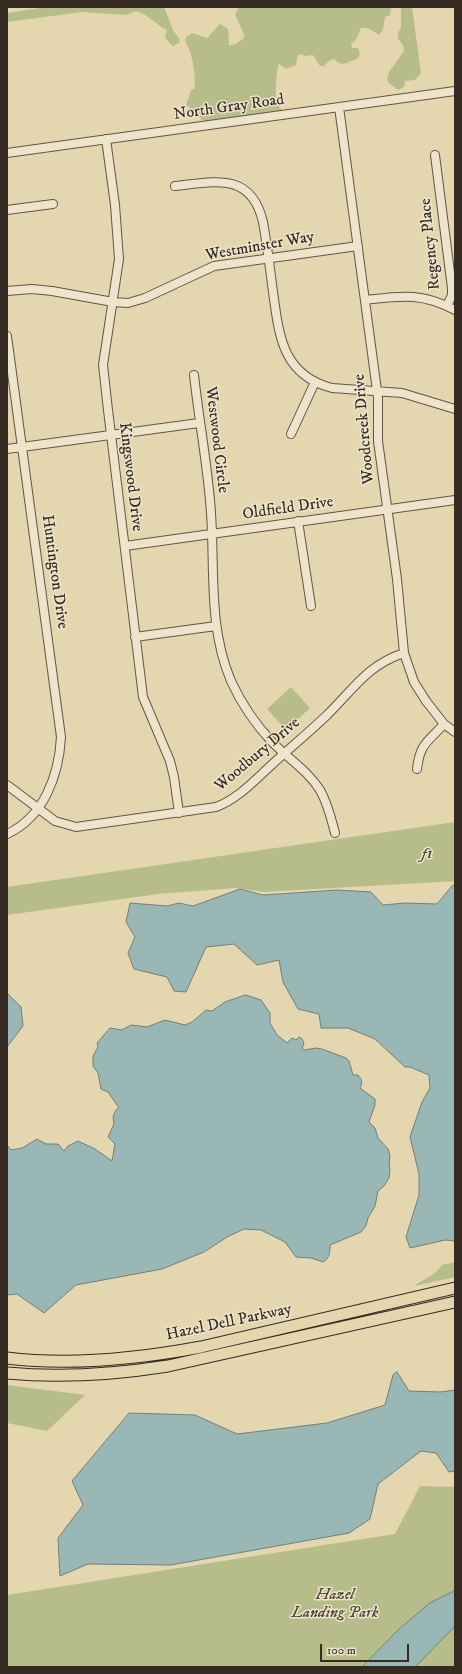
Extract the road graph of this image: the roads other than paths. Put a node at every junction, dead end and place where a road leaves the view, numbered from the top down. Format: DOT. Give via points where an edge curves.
graph roads {
  1 [pos="455,91"];
  2 [pos="339,107"];
  3 [pos="106,139"];
  4 [pos="7,153"];
  5 [pos="435,154"];
  6 [pos="174,186"];
  7 [pos="53,204"];
  8 [pos="7,210"];
  9 [pos="358,246"];
  10 [pos="268,258"];
  11 [pos="7,292"];
  12 [pos="365,300"];
  13 [pos="113,302"];
  14 [pos="447,306"];
  15 [pos="455,310"];
  16 [pos="7,336"];
  17 [pos="194,375"];
  18 [pos="315,382"];
  19 [pos="377,391"];
  20 [pos="455,409"];
  21 [pos="199,423"];
  22 [pos="291,434"];
  23 [pos="111,435"];
  24 [pos="23,447"];
  25 [pos="7,449"];
  26 [pos="455,500"];
  27 [pos="387,509"];
  28 [pos="298,521"];
  29 [pos="212,534"];
  30 [pos="125,546"];
  31 [pos="311,606"];
  32 [pos="216,626"];
  33 [pos="135,637"];
  34 [pos="404,653"];
  35 [pos="444,724"];
  36 [pos="455,732"];
  37 [pos="284,753"];
  38 [pos="417,769"];
  39 [pos="7,785"];
  40 [pos="38,808"];
  41 [pos="179,813"];
  42 [pos="335,833"];
  43 [pos="7,834"];
  44 [pos="455,1288"];
  45 [pos="455,1302"];
  46 [pos="7,1358"];
  47 [pos="7,1373"];
  1 -- 2 [label="street, North Gray Road"];
  2 -- 3 [label="street, North Gray Road"];
  2 -- 9 [label="street, Woodcreek Drive"];
  3 -- 4 [label="street, North Gray Road"];
  3 -- 13 [label="street, Kingswood Drive" via="119,259"];
  5 -- 14 [label="street, Regency Place" via="452,283 452,295"];
  6 -- 10 [label="street" via="224,181 249,193 260,210"];
  7 -- 8 [label="street"];
  9 -- 10 [label="street, Westminster Way"];
  9 -- 12 [label="street, Woodcreek Drive"];
  10 -- 13 [label="street, Westminster Way" via="214,266 145,298 128,303"];
  10 -- 18 [label="street" via="281,340 292,363"];
  11 -- 13 [label="street, Westminster Way" via="32,289"];
  12 -- 14 [label="street" via="409,295"];
  12 -- 19 [label="street, Woodcreek Drive"];
  13 -- 23 [label="street, Kingswood Drive" via="103,365"];
  14 -- 15 [label="street"];
  16 -- 24 [label="street, Huntington Drive"];
  17 -- 21 [label="street, Westwood Circle"];
  18 -- 19 [label="street" via="344,390"];
  18 -- 22 [label="street"];
  19 -- 20 [label="street" via="402,394"];
  19 -- 27 [label="street, Woodcreek Drive" via="378,441"];
  21 -- 23 [label="street"];
  21 -- 29 [label="street, Westwood Circle"];
  23 -- 24 [label="street"];
  23 -- 30 [label="street, Kingswood Drive"];
  24 -- 25 [label="street"];
  24 -- 40 [label="street, Huntington Drive" via="61,737 58,766 53,782"];
  26 -- 27 [label="street, Oldfield Drive"];
  27 -- 28 [label="street, Oldfield Drive"];
  27 -- 34 [label="street, Woodcreek Drive"];
  28 -- 29 [label="street, Oldfield Drive"];
  28 -- 31 [label="street"];
  29 -- 30 [label="street, Oldfield Drive"];
  29 -- 32 [label="street, Westwood Circle"];
  30 -- 33 [label="street, Kingswood Drive"];
  32 -- 33 [label="street"];
  32 -- 37 [label="street, Westwood Circle" via="224,661 240,698 263,732"];
  33 -- 41 [label="street, Kingswood Drive" via="143,697 170,761"];
  34 -- 35 [label="street, Woodcreek Drive" via="414,682"];
  34 -- 37 [label="street, Woodbury Drive" via="373,668 328,714"];
  35 -- 36 [label="street, Woodcreek Drive"];
  35 -- 38 [label="street" via="422,747"];
  37 -- 41 [label="street, Woodbury Drive" via="228,802"];
  37 -- 42 [label="street, Westwood Circle" via="320,790"];
  39 -- 40 [label="street, Woodbury Drive"];
  40 -- 41 [label="street, Woodbury Drive" via="55,821 76,827"];
  40 -- 43 [label="street, Huntington Drive" via="25,822"];
  44 -- 46 [label="main road, Hazel Dell Parkway" via="161,1354 80,1361"];
  45 -- 47 [label="main road, Hazel Dell Parkway" via="168,1366 88,1374"];
}
